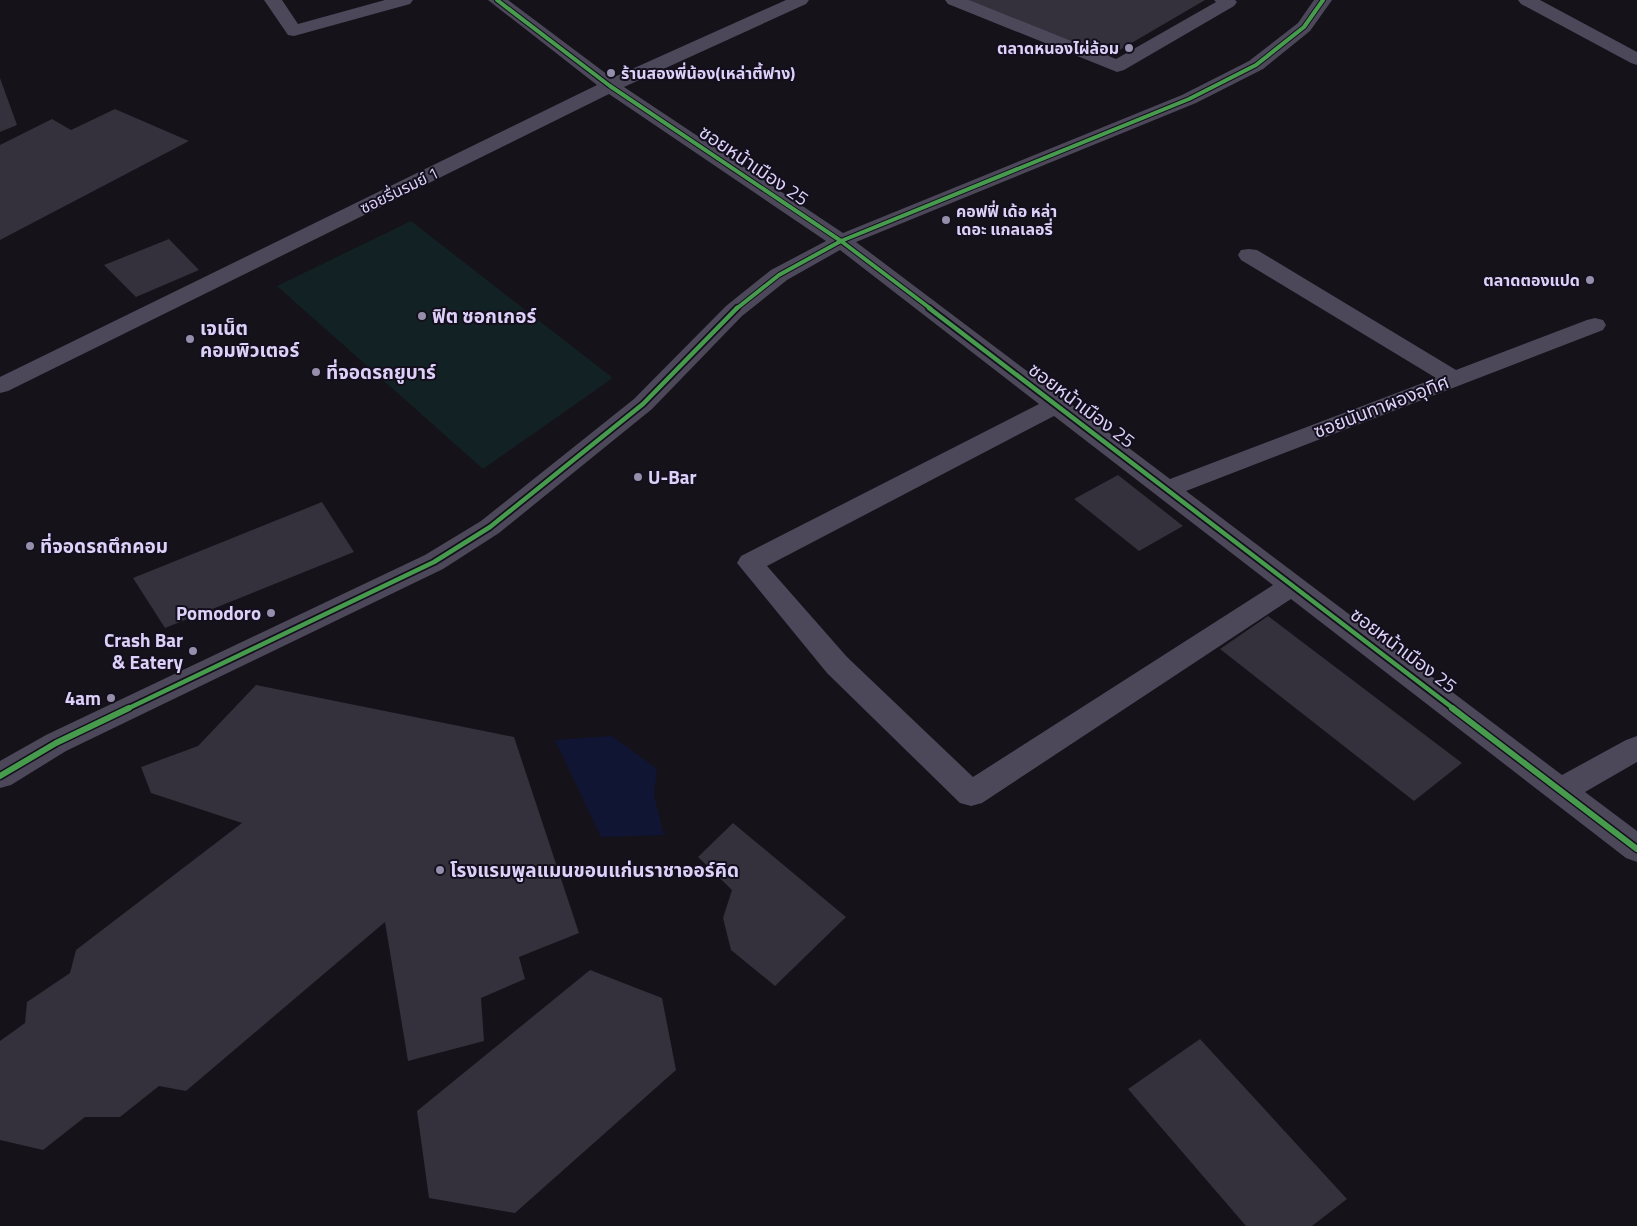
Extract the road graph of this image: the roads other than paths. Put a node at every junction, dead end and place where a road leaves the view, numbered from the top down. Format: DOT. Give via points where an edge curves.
graph roads {
  1 [pos="274,0"];
  2 [pos="404,0"];
  3 [pos="497,0"];
  4 [pos="800,0"];
  5 [pos="954,0"];
  6 [pos="1223,0"];
  7 [pos="1323,0"];
  8 [pos="1527,0"];
  9 [pos="1637,58"];
  10 [pos="610,86"];
  11 [pos="841,241"];
  12 [pos="1249,255"];
  13 [pos="1594,325"];
  14 [pos="1453,378"];
  15 [pos="0,386"];
  16 [pos="1057,405"];
  17 [pos="1168,489"];
  18 [pos="1293,585"];
  19 [pos="1637,748"];
  20 [pos="0,776"];
  21 [pos="1562,790"];
  22 [pos="1637,849"];
  1 -- 2 [label="street" via="294,31"];
  3 -- 10 [label="street, ซอยหน้าเมือง 25"];
  4 -- 10 [label="street, ซอยรื่นรมย์ 1"];
  5 -- 6 [label="street" via="1117,66 1228,2"];
  7 -- 11 [label="street" via="1304,27 1256,65 1189,99"];
  8 -- 9 [label="street"];
  10 -- 11 [label="street, ซอยหน้าเมือง 25"];
  10 -- 15 [label="street, ซอยรื่นรมย์ 1"];
  11 -- 16 [label="street, ซอยหน้าเมือง 25"];
  11 -- 20 [label="street" via="779,275 734,311 643,404 490,527 434,562 56,743"];
  12 -- 14 [label="street"];
  13 -- 14 [label="street, ซอยนันทาผองอุทิศ"];
  14 -- 17 [label="street, ซอยนันทาผองอุทิศ"];
  16 -- 17 [label="street, ซอยหน้าเมือง 25"];
  16 -- 18 [label="street" via="750,563 837,665 971,794"];
  17 -- 18 [label="street, ซอยหน้าเมือง 25"];
  18 -- 21 [label="street, ซอยหน้าเมือง 25"];
  19 -- 21 [label="street"];
  21 -- 22 [label="street, ซอยหน้าเมือง 25"];
}
